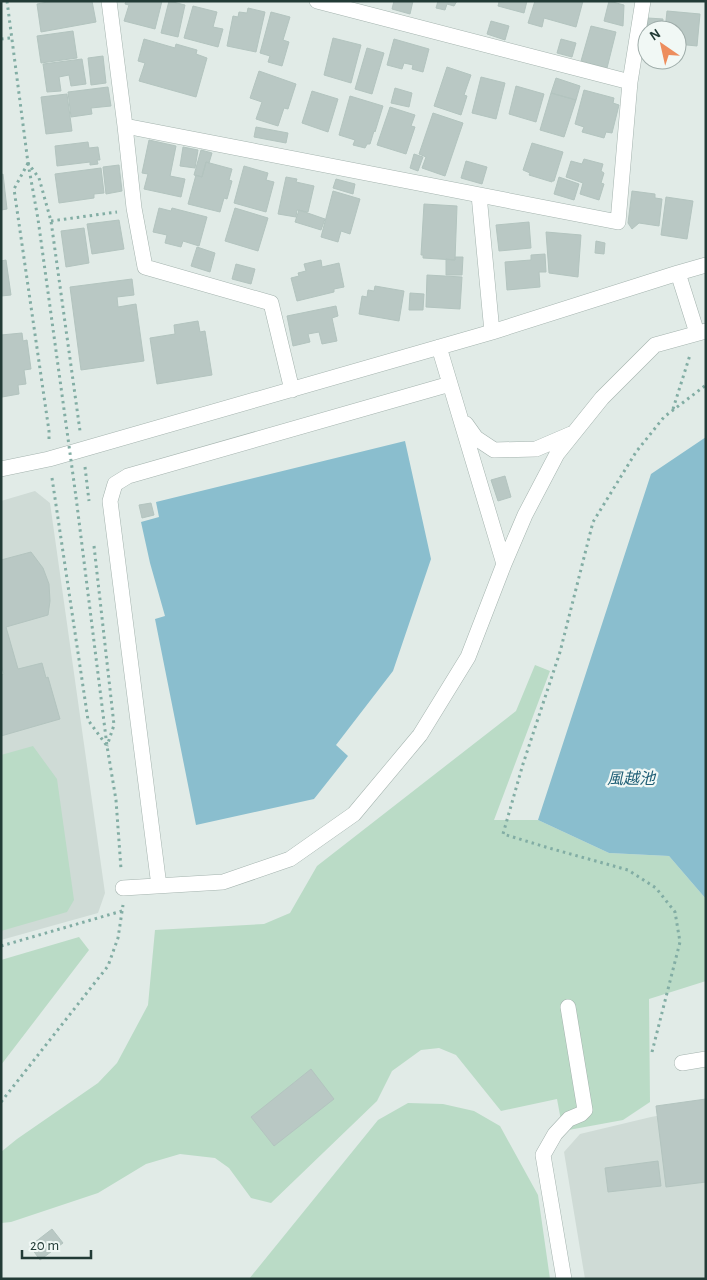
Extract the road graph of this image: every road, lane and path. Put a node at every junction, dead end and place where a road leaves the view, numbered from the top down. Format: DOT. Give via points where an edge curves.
graph roads {
  1 [pos="7,1"];
  2 [pos="109,1"];
  3 [pos="317,1"];
  4 [pos="642,1"];
  5 [pos="11,38"];
  6 [pos="1,39"];
  7 [pos="630,82"];
  8 [pos="125,126"];
  9 [pos="28,164"];
  10 [pos="478,195"];
  11 [pos="134,208"];
  12 [pos="51,221"];
  13 [pos="706,265"];
  14 [pos="678,273"];
  15 [pos="492,332"];
  16 [pos="701,332"];
  17 [pos="439,347"];
  18 [pos="687,366"];
  19 [pos="450,384"];
  20 [pos="706,385"];
  21 [pos="292,390"];
  22 [pos="672,410"];
  23 [pos="459,414"];
  24 [pos="573,434"];
  25 [pos="83,449"];
  26 [pos="49,459"];
  27 [pos="1,468"];
  28 [pos="90,508"];
  29 [pos="93,537"];
  30 [pos="504,564"];
  31 [pos="107,746"];
  32 [pos="160,886"];
  33 [pos="123,888"];
  34 [pos="122,911"];
  35 [pos="1,946"];
  36 [pos="568,1007"];
  37 [pos="652,1052"];
  38 [pos="706,1059"];
  39 [pos="682,1063"];
  40 [pos="1,1102"];
  41 [pos="564,1279"];
  1 -- 5 [label="path"];
  2 -- 8 [label="street"];
  3 -- 7 [label="street"];
  4 -- 7 [label="street"];
  5 -- 6 [label="path"];
  5 -- 9 [label="path"];
  7 -- 10 [label="street" via="618,222"];
  8 -- 10 [label="street"];
  8 -- 11 [label="street"];
  9 -- 12 [label="path" via="39,178"];
  9 -- 26 [label="path" via="14,189 49,431"];
  9 -- 31 [label="path, bridge" via="42,248"];
  10 -- 15 [label="street"];
  11 -- 12 [label="path"];
  11 -- 21 [label="street" via="145,267 271,303"];
  12 -- 25 [label="path"];
  13 -- 14 [label="street"];
  14 -- 15 [label="street"];
  14 -- 16 [label="street"];
  15 -- 17 [label="street"];
  16 -- 24 [label="street" via="655,345 602,398"];
  17 -- 19 [label="street"];
  17 -- 21 [label="street"];
  18 -- 22 [label="path"];
  19 -- 23 [label="street"];
  19 -- 32 [label="street" via="128,476 115,484 110,501"];
  20 -- 22 [label="path"];
  21 -- 25 [label="street"];
  22 -- 37 [label="path" via="636,452 593,522 560,652 503,834 628,870 656,888 675,912 680,942"];
  23 -- 24 [label="street" via="476,438 494,450 536,449"];
  23 -- 30 [label="street"];
  24 -- 30 [label="street" via="556,454"];
  25 -- 26 [label="street"];
  25 -- 28 [label="path"];
  26 -- 27 [label="street"];
  26 -- 31 [label="path" via="88,720"];
  29 -- 31 [label="path" via="114,725"];
  30 -- 32 [label="street" via="468,657 420,735 354,814 290,859 222,882"];
  31 -- 33 [label="path" via="116,800"];
  32 -- 33 [label="street"];
  33 -- 34 [label="path"];
  34 -- 35 [label="path"];
  34 -- 40 [label="path" via="118,938 108,966"];
  36 -- 41 [label="street" via="585,1110 569,1118 543,1155"];
  38 -- 39 [label="street"];
}
